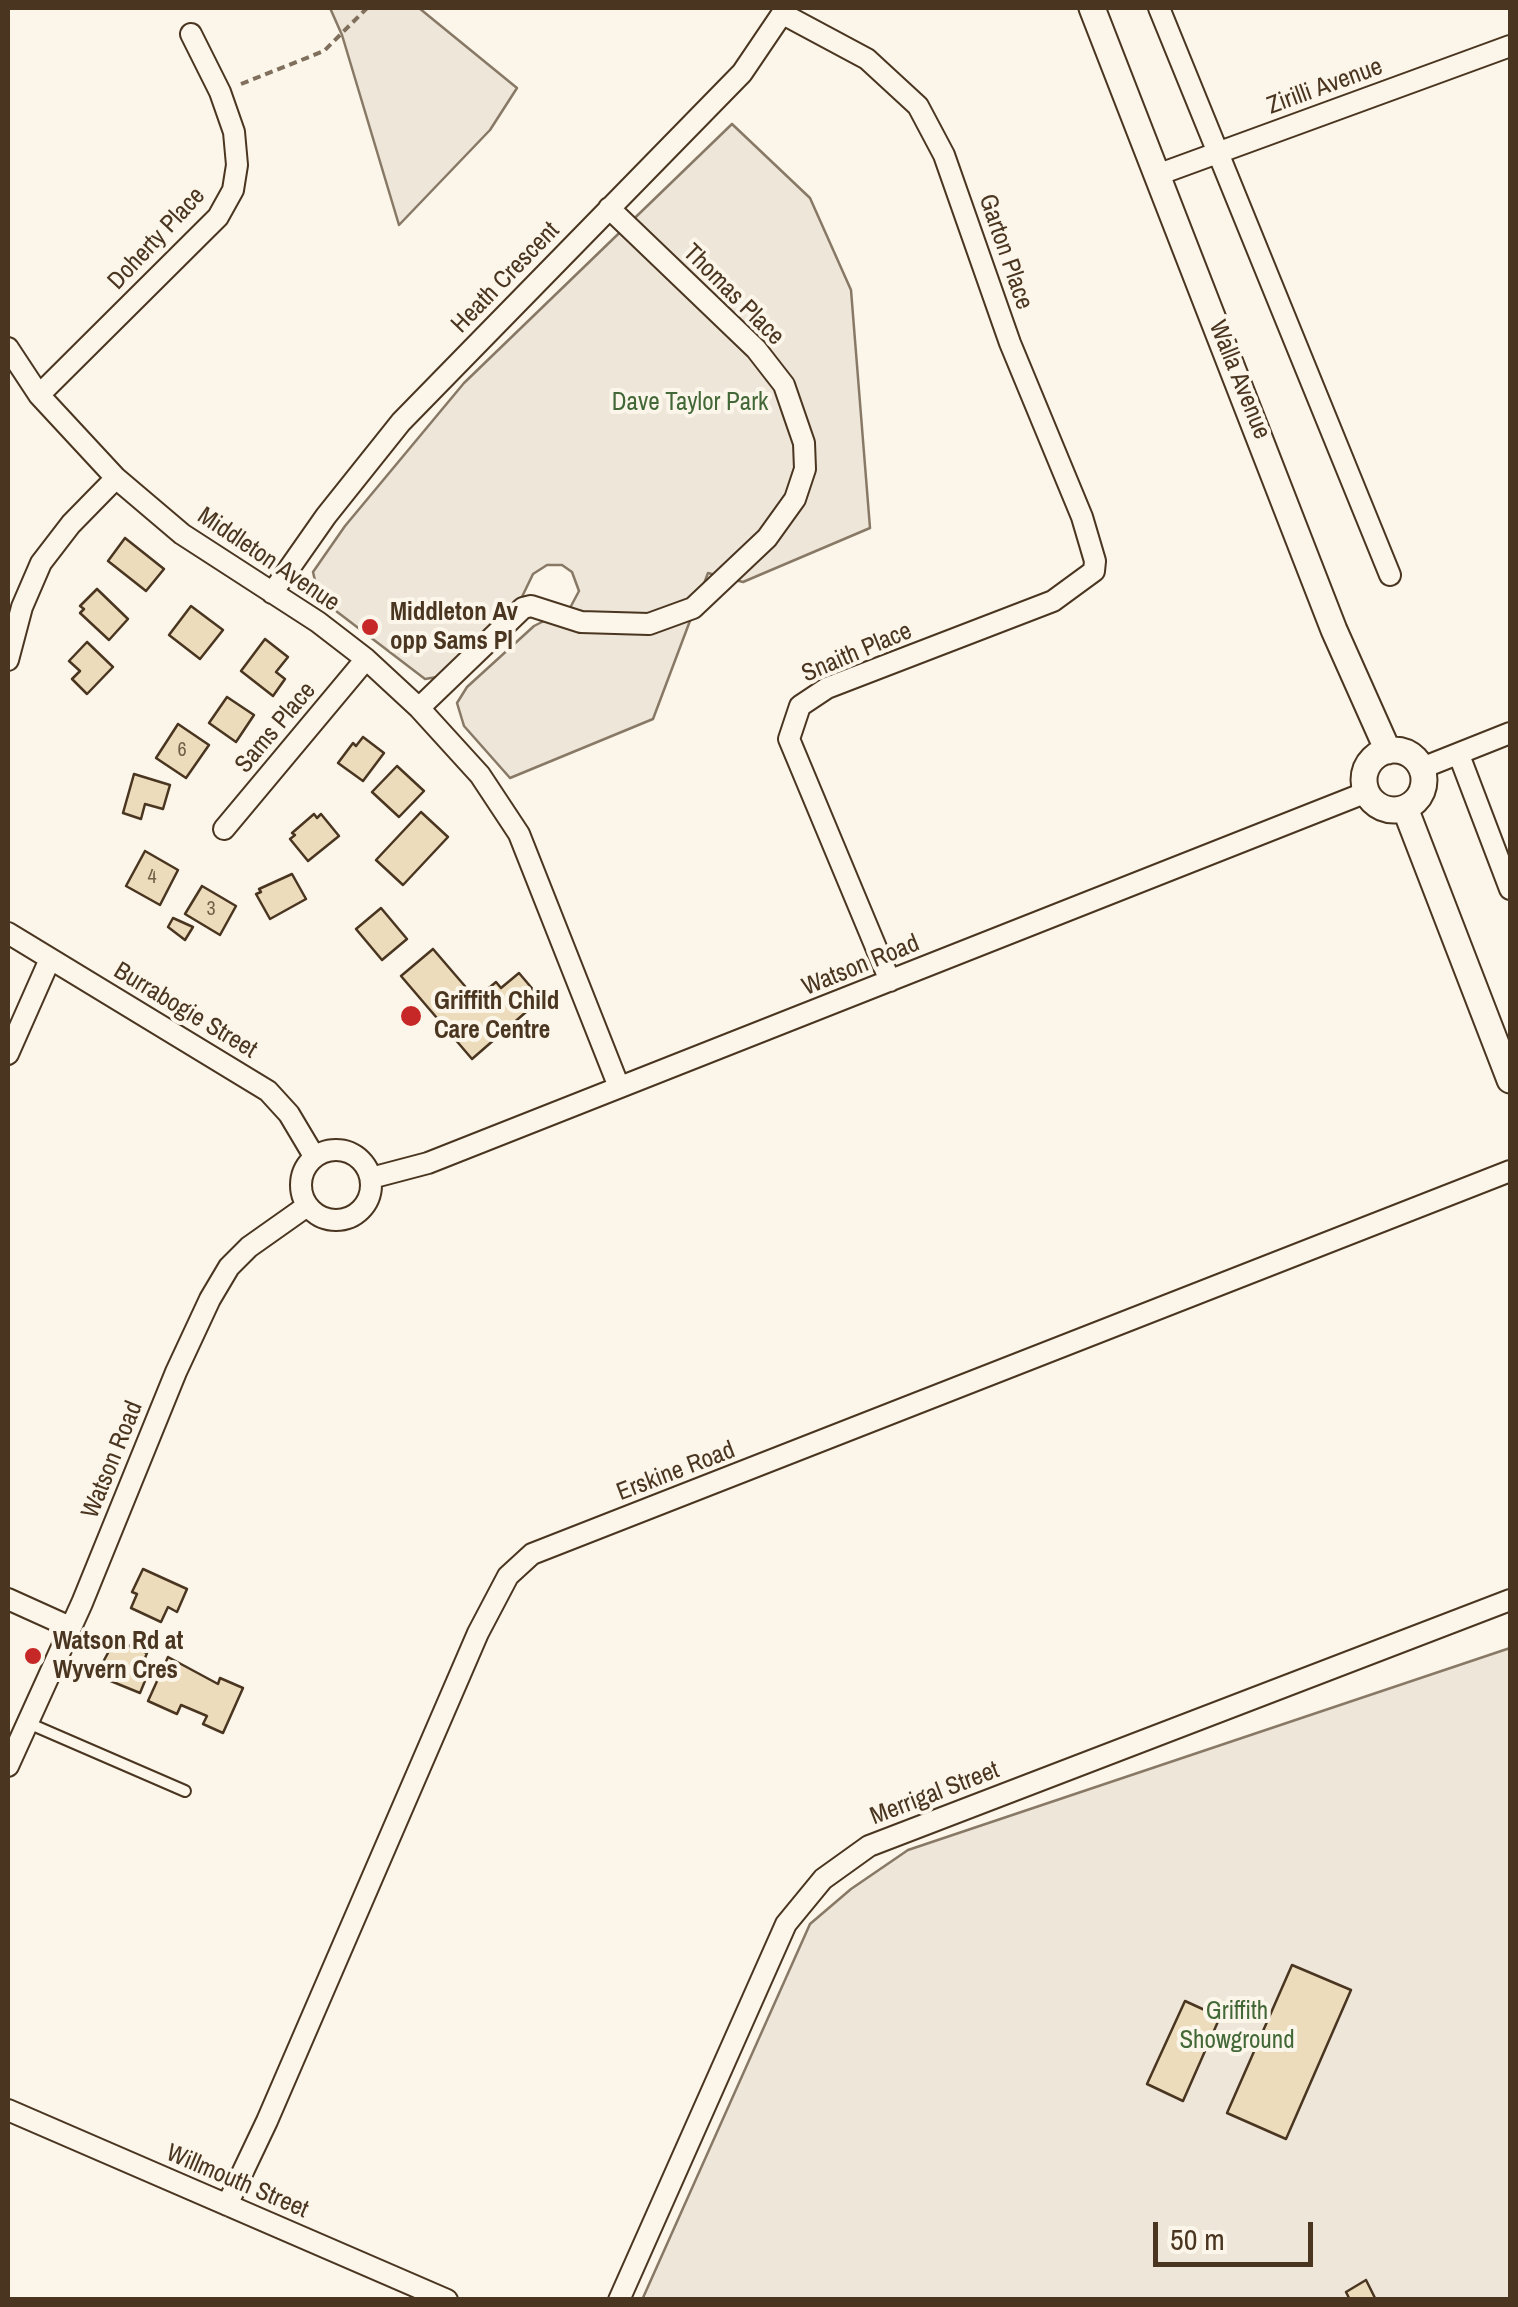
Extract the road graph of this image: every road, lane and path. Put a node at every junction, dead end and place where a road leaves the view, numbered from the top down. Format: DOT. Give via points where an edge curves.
graph roads {
  1 [pos="367,8"];
  2 [pos="1092,8"];
  3 [pos="1159,8"];
  4 [pos="784,11"];
  5 [pos="191,34"];
  6 [pos="1510,46"];
  7 [pos="220,92"];
  8 [pos="1218,152"];
  9 [pos="1158,175"];
  10 [pos="610,208"];
  11 [pos="8,348"];
  12 [pos="40,395"];
  13 [pos="116,478"];
  14 [pos="1094,571"];
  15 [pos="1390,575"];
  16 [pos="272,593"];
  17 [pos="366,659"];
  18 [pos="8,660"];
  19 [pos="419,708"];
  20 [pos="1510,733"];
  21 [pos="1388,751"];
  22 [pos="1459,754"];
  23 [pos="1422,768"];
  24 [pos="1367,792"];
  25 [pos="1405,808"];
  26 [pos="224,829"];
  27 [pos="1510,889"];
  28 [pos="8,933"];
  29 [pos="50,958"];
  30 [pos="890,981"];
  31 [pos="8,1054"];
  32 [pos="1510,1080"];
  33 [pos="619,1087"];
  34 [pos="314,1156"];
  35 [pos="1510,1171"];
  36 [pos="371,1178"];
  37 [pos="307,1206"];
  38 [pos="8,1599"];
  39 [pos="1510,1600"];
  40 [pos="70,1627"];
  41 [pos="27,1723"];
  42 [pos="8,1766"];
  43 [pos="185,1791"];
  44 [pos="8,2110"];
  45 [pos="227,2205"];
  46 [pos="447,2300"];
  47 [pos="619,2300"];
  1 -- 7 [label="path" via="324,51"];
  2 -- 9 [label="street, Walla Avenue"];
  3 -- 8 [label="street"];
  4 -- 10 [label="street, Heath Crescent" via="742,73"];
  4 -- 14 [label="street, Garton Place" via="868,59 927,122 1092,544"];
  5 -- 7 [label="street, Doherty Place"];
  6 -- 8 [label="street, Zirilli Avenue"];
  7 -- 12 [label="street, Doherty Place" via="237,165 218,216"];
  8 -- 9 [label="street, Zirilli Avenue"];
  8 -- 15 [label="street"];
  9 -- 21 [label="street, Walla Avenue" via="1334,630"];
  10 -- 16 [label="street, Heath Crescent" via="401,422"];
  10 -- 19 [label="street, Thomas Place" via="756,349 784,385 804,442 805,469 795,499 767,538 692,608 649,624 564,620 523,608"];
  11 -- 12 [label="street, Middleton Avenue"];
  12 -- 13 [label="street, Middleton Avenue"];
  13 -- 16 [label="street, Middleton Avenue" via="182,534"];
  13 -- 18 [label="street" via="41,563"];
  14 -- 30 [label="street, Snaith Place" via="1053,601 827,688 800,706 789,739"];
  16 -- 17 [label="street, Middleton Avenue"];
  17 -- 19 [label="street, Middleton Avenue"];
  17 -- 26 [label="street, Sams Place"];
  19 -- 33 [label="street, Middleton Avenue" via="480,776 519,834"];
  20 -- 22 [label="street"];
  21 -- 23 [label="street" via="1408,754"];
  21 -- 24 [label="street" via="1368,766"];
  22 -- 23 [label="street"];
  22 -- 27 [label="street"];
  23 -- 25 [label="street" via="1420,796"];
  24 -- 25 [label="street" via="1379,806"];
  24 -- 30 [label="street, Watson Road"];
  25 -- 32 [label="street"];
  28 -- 29 [label="street, Burrabogie Street"];
  29 -- 31 [label="street"];
  29 -- 34 [label="street, Burrabogie Street" via="268,1091"];
  30 -- 33 [label="street, Watson Road"];
  33 -- 36 [label="street, Watson Road" via="428,1163"];
  34 -- 36 [label="street" via="349,1151"];
  34 -- 37 [label="street" via="300,1189"];
  35 -- 45 [label="street, Erskine Road" via="532,1554 508,1576 478,1633"];
  36 -- 37 [label="street" via="358,1213 340,1220"];
  37 -- 40 [label="street, Watson Road" via="249,1247 210,1298"];
  38 -- 40 [label="street"];
  39 -- 47 [label="street, Merrigal Street" via="869,1846 823,1879 786,1924"];
  40 -- 41 [label="street, Watson Road"];
  41 -- 42 [label="street, Watson Road"];
  41 -- 43 [label="lane"];
  44 -- 45 [label="street, Willmouth Street"];
  45 -- 46 [label="street, Willmouth Street"];
}
